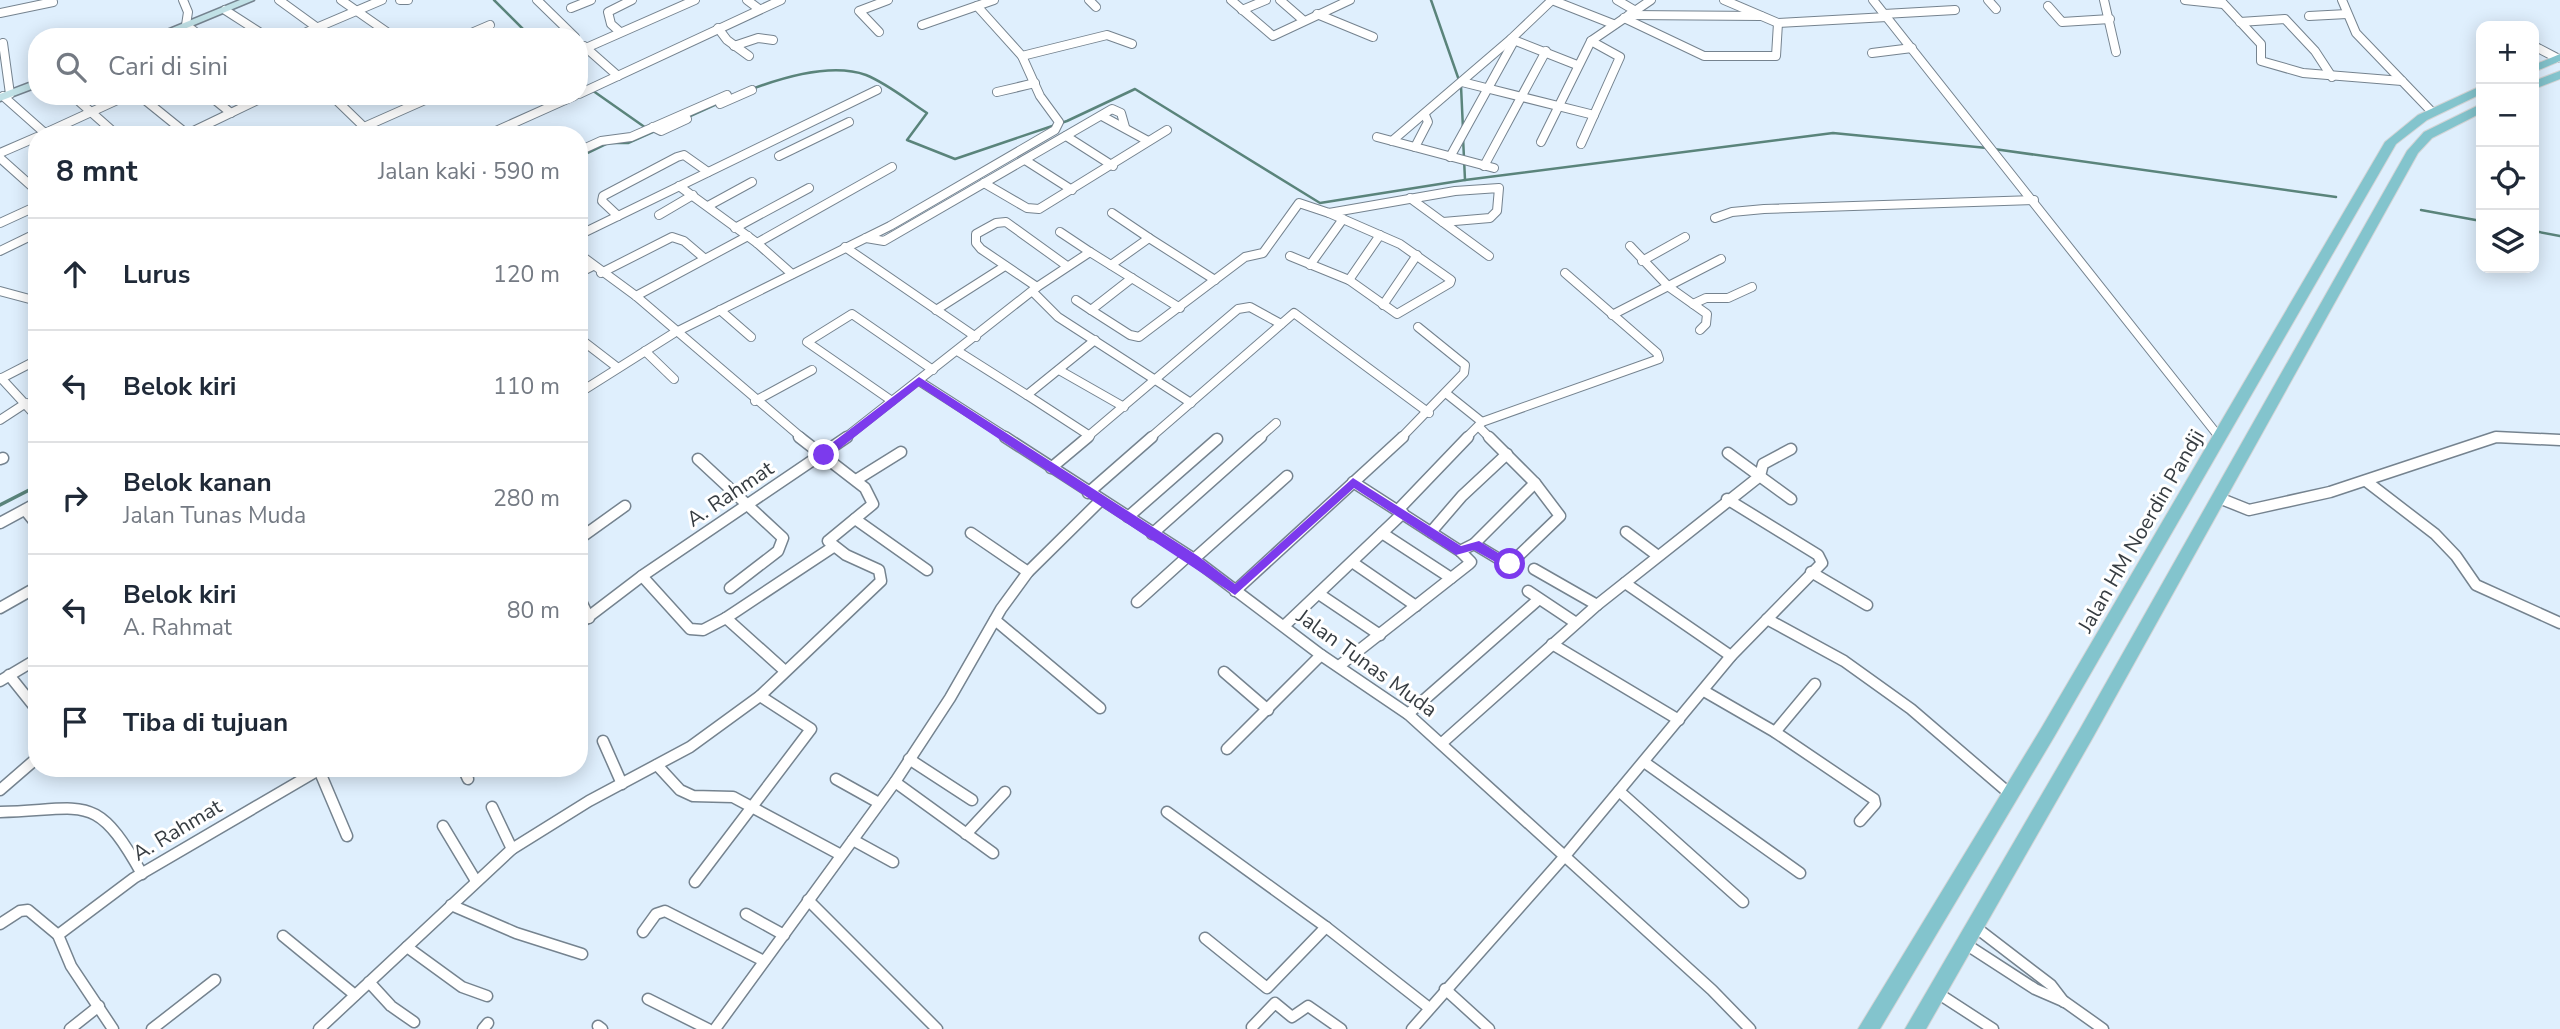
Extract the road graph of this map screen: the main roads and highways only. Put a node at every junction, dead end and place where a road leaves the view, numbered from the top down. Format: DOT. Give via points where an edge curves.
graph roads {
  1 [pos="2559,58"];
  2 [pos="2539,64"];
  3 [pos="2560,75"];
  4 [pos="2537,84"];
  5 [pos="2476,92"];
  6 [pos="2476,111"];
  7 [pos="1868,1029"];
  8 [pos="1915,1029"];
  1 -- 2 [label="main road"];
  3 -- 4 [label="main road"];
  5 -- 7 [label="main road, Jalan HM Noerdin Pandji" via="2431,111 2391,142"];
  6 -- 8 [label="main road" via="2428,135 2413,151"];
}
